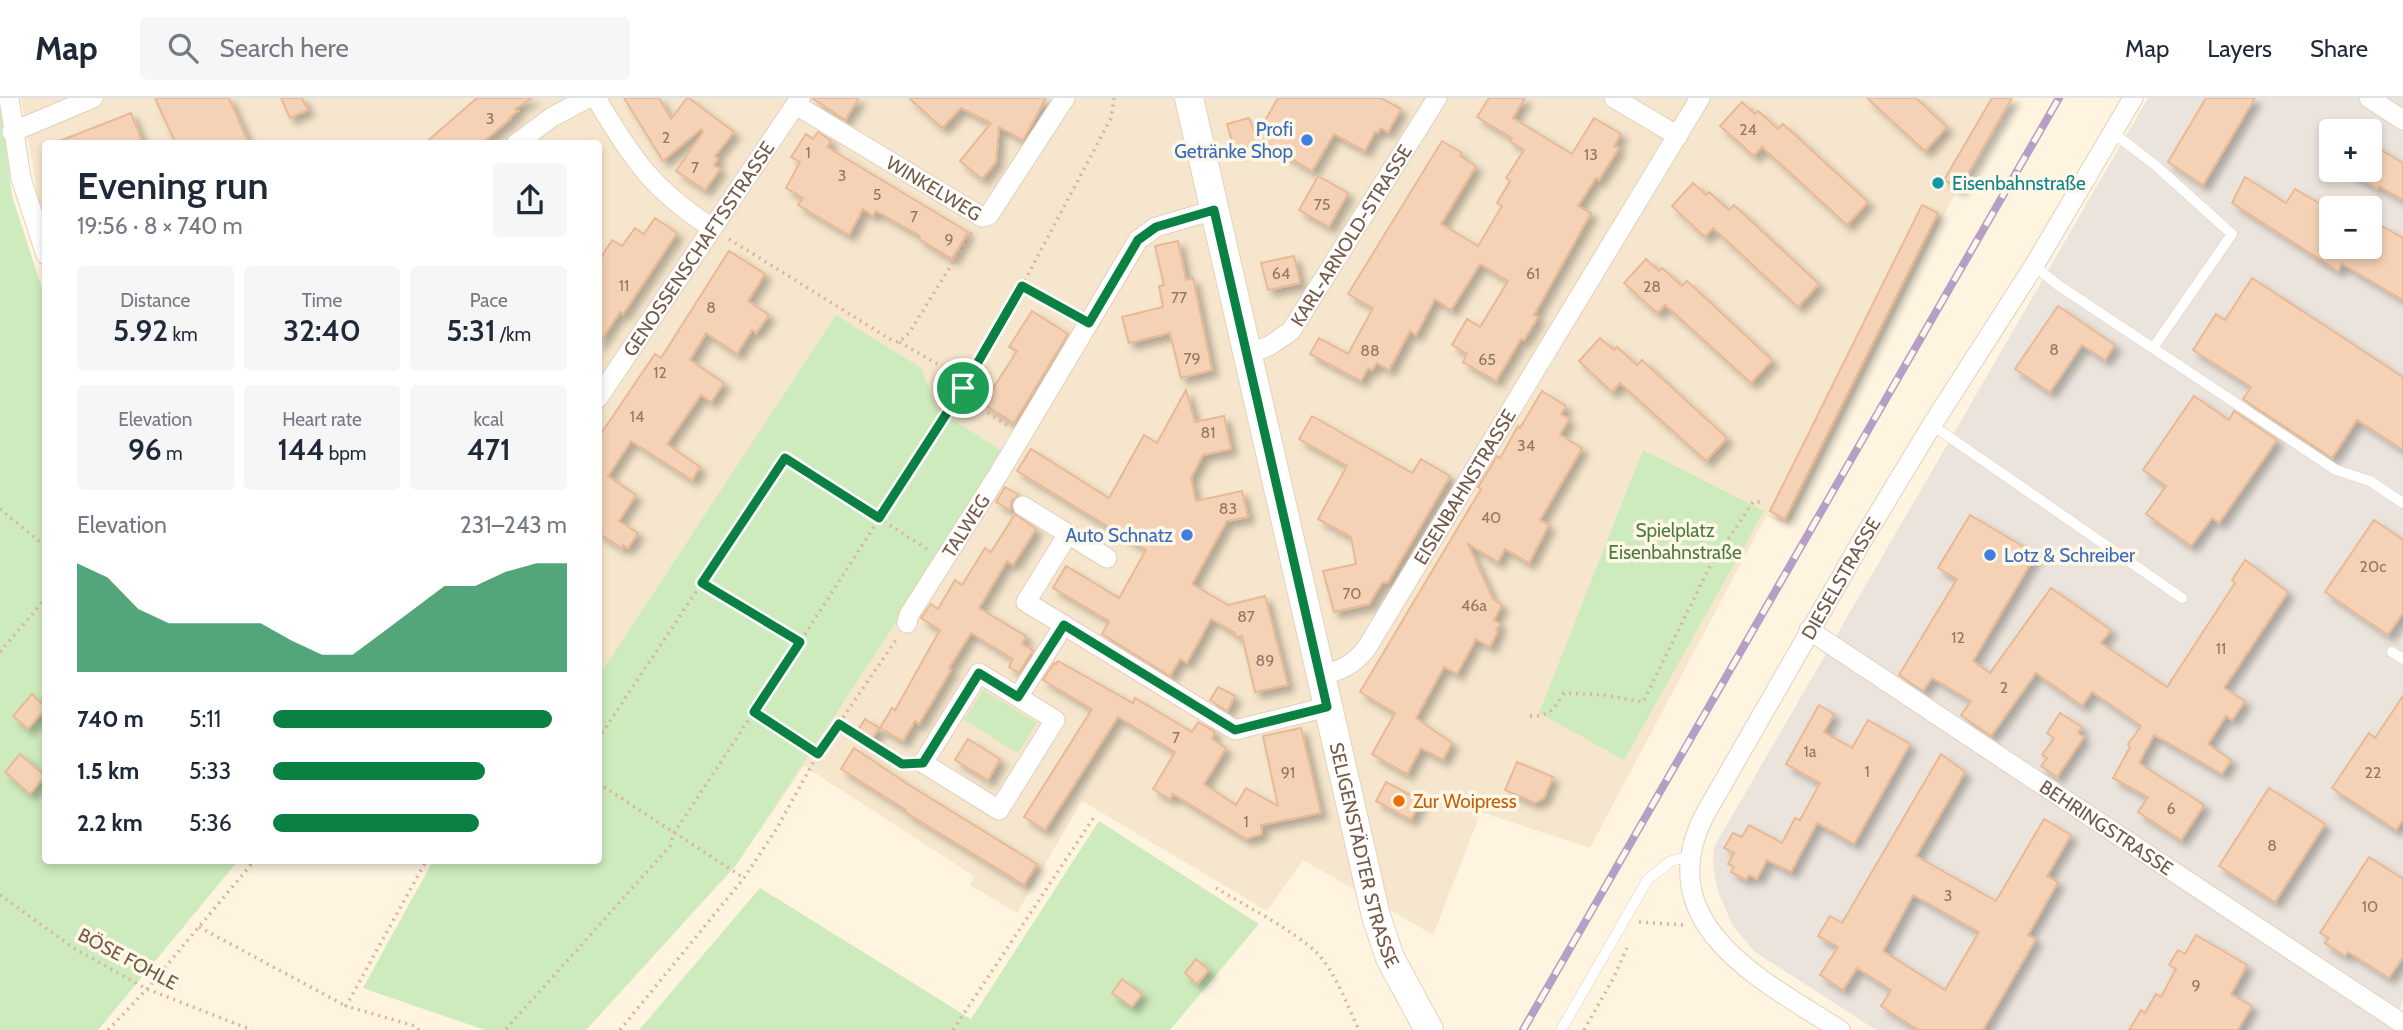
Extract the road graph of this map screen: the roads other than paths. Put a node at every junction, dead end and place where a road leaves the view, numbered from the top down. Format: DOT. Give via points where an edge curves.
graph roads {
  1 [pos="9,98"];
  2 [pos="93,98"];
  3 [pos="588,98"];
  4 [pos="596,98"];
  5 [pos="1065,98"];
  6 [pos="1189,98"];
  7 [pos="1437,98"];
  8 [pos="1614,98"];
  9 [pos="1700,98"];
  10 [pos="2133,98"];
  11 [pos="2369,98"];
  12 [pos="798,101"];
  13 [pos="2403,120"];
  14 [pos="12,132"];
  15 [pos="2112,132"];
  16 [pos="1678,136"];
  17 [pos="521,140"];
  18 [pos="1214,210"];
  19 [pos="712,228"];
  20 [pos="42,244"];
  21 [pos="2034,266"];
  22 [pos="2153,348"];
  23 [pos="1247,354"];
  24 [pos="602,392"];
  25 [pos="1932,425"];
  26 [pos="2403,503"];
  27 [pos="1023,506"];
  28 [pos="1068,534"];
  29 [pos="1107,558"];
  30 [pos="2182,598"];
  31 [pos="907,623"];
  32 [pos="1064,625"];
  33 [pos="1809,630"];
  34 [pos="2392,652"];
  35 [pos="2403,659"];
  36 [pos="1321,676"];
  37 [pos="1018,697"];
  38 [pos="1327,707"];
  39 [pos="1691,856"];
  40 [pos="2403,1024"];
  41 [pos="1429,1030"];
  42 [pos="1561,1030"];
  43 [pos="1840,1030"];
  1 -- 14 [label="street"];
  2 -- 14 [label="street"];
  3 -- 17 [label="street"];
  4 -- 19 [label="street" via="646,174 666,195"];
  5 -- 12 [label="street, WINKELWEG" via="989,215 982,217"];
  6 -- 18 [label="main road, SELIGENSTÄDTER STRASSE"];
  7 -- 23 [label="street, KARL-ARNOLD-STRASSE" via="1291,331"];
  8 -- 16 [label="street"];
  9 -- 16 [label="street, EISENBAHNSTRASSE"];
  10 -- 15 [label="street, DIESELSTRASSE"];
  11 -- 13 [label="street"];
  12 -- 19 [label="street, GENOSSENSCHAFTSSTRASSE"];
  14 -- 20 [label="street"];
  15 -- 21 [label="street, DIESELSTRASSE"];
  15 -- 22 [label="lane" via="2232,234"];
  16 -- 36 [label="street, EISENBAHNSTRASSE" via="1366,649 1350,665"];
  18 -- 23 [label="main road, SELIGENSTÄDTER STRASSE"];
  18 -- 31 [label="street, TALWEG" via="1156,227 1138,240"];
  19 -- 24 [label="street, GENOSSENSCHAFTSSTRASSE"];
  21 -- 22 [label="lane"];
  21 -- 25 [label="street, DIESELSTRASSE"];
  22 -- 26 [label="lane" via="2336,470 2370,481"];
  23 -- 36 [label="main road, SELIGENSTÄDTER STRASSE"];
  25 -- 30 [label="lane"];
  25 -- 33 [label="street, DIESELSTRASSE"];
  27 -- 28 [label="street"];
  28 -- 29 [label="street"];
  28 -- 32 [label="street" via="1026,602"];
  32 -- 37 [label="street"];
  32 -- 38 [label="street" via="1235,730"];
  33 -- 39 [label="street, DIESELSTRASSE" via="1704,816"];
  33 -- 40 [label="street, BEHRINGSTRASSE"];
  34 -- 35 [label="lane"];
  36 -- 38 [label="main road, SELIGENSTÄDTER STRASSE"];
  37 -- 37 [label="street" via="1055,720 999,810 923,763 979,673"];
  38 -- 41 [label="main road, SELIGENSTÄDTER STRASSE" via="1376,916 1390,958"];
  39 -- 42 [label="lane" via="1657,870 1639,892"];
  39 -- 43 [label="street, DIESELSTRASSE" via="1699,911 1729,954"];
}
